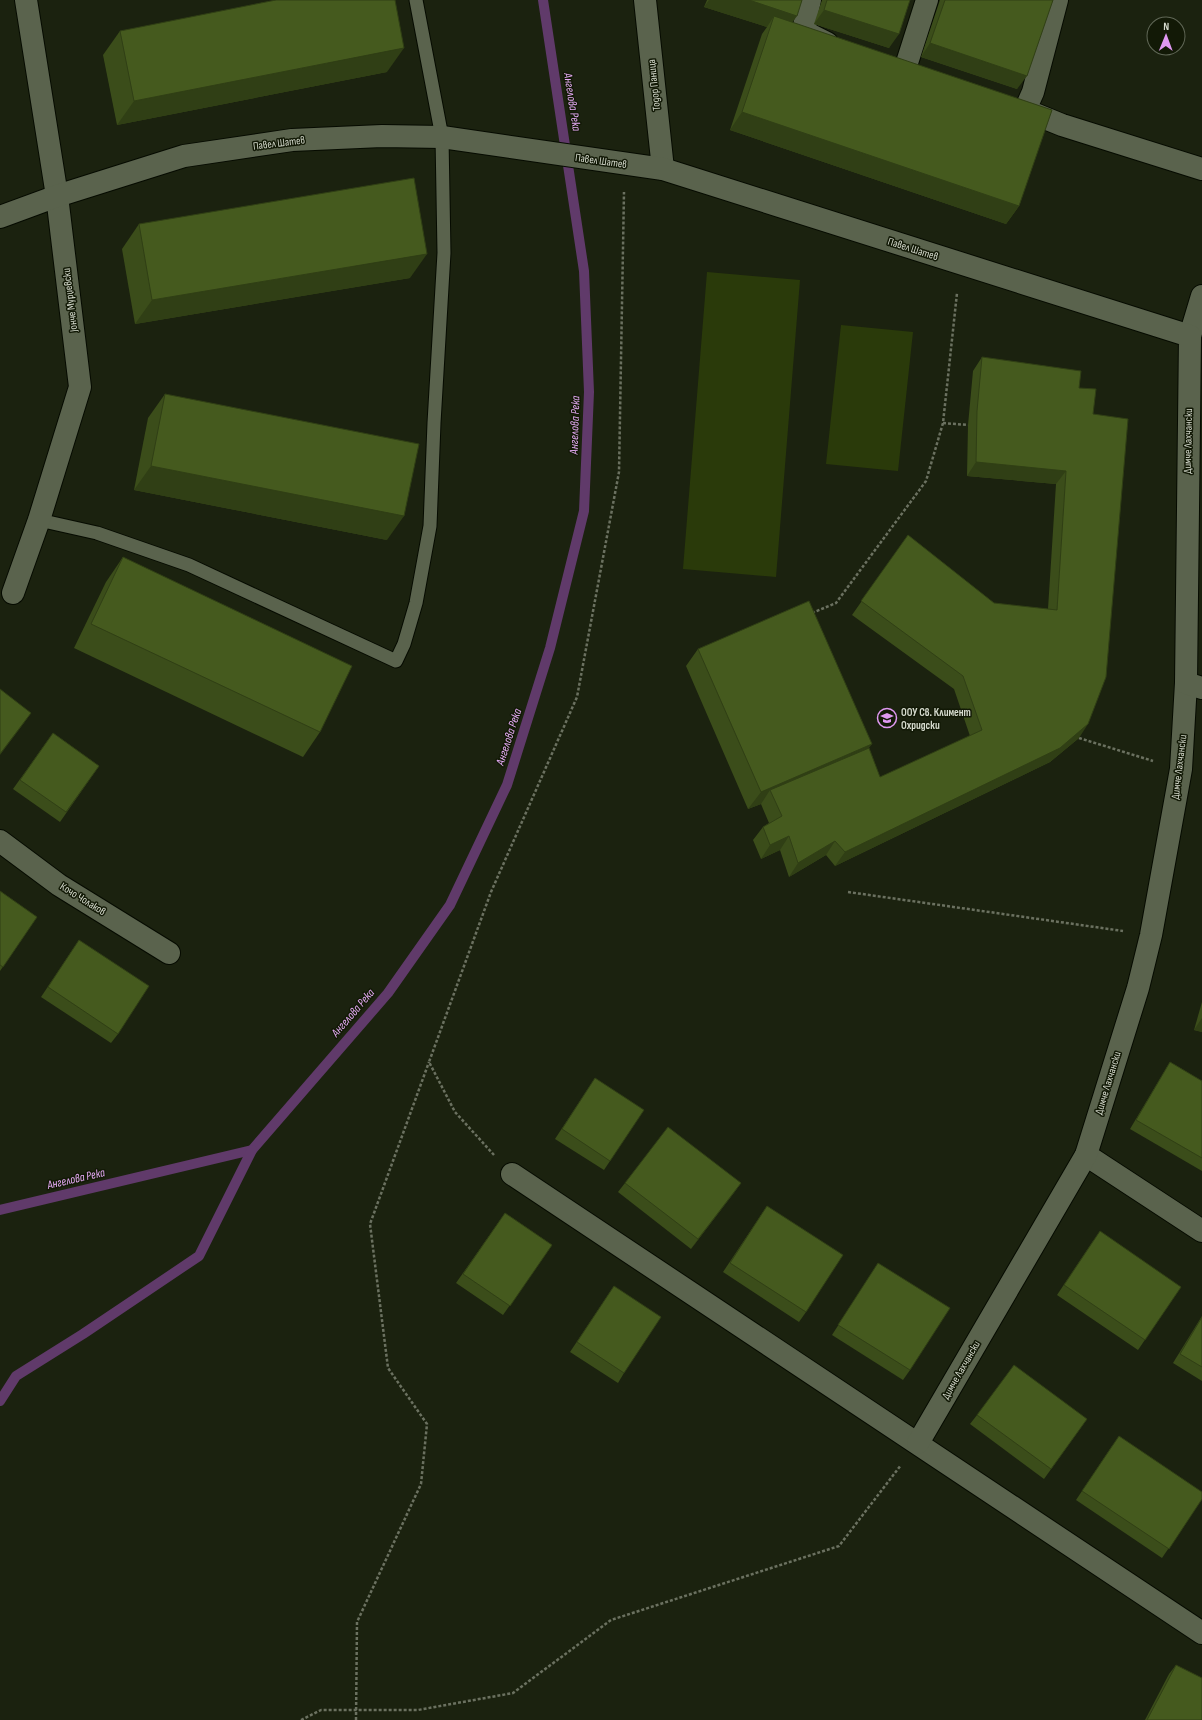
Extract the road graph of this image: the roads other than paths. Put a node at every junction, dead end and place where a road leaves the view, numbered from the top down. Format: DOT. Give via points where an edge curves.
graph roads {
  1 [pos="26,0"];
  2 [pos="416,0"];
  3 [pos="645,0"];
  4 [pos="810,0"];
  5 [pos="927,0"];
  6 [pos="1057,0"];
  7 [pos="846,49"];
  8 [pos="883,62"];
  9 [pos="442,137"];
  10 [pos="663,169"];
  11 [pos="1202,169"];
  12 [pos="57,196"];
  13 [pos="0,217"];
  14 [pos="1202,296"];
  15 [pos="1190,336"];
  16 [pos="40,520"];
  17 [pos="13,593"];
  18 [pos="1194,686"];
  19 [pos="0,841"];
  20 [pos="168,952"];
  21 [pos="1086,1155"];
  22 [pos="512,1174"];
  23 [pos="1202,1231"];
  24 [pos="918,1443"];
  25 [pos="1202,1633"];
  1 -- 12 [label="street, Јонче Мурџевски"];
  2 -- 9 [label="lane"];
  3 -- 10 [label="street, Тодор Паница"];
  4 -- 7 [label="street" via="804,26 809,34"];
  5 -- 8 [label="street" via="912,72"];
  6 -- 11 [label="street" via="1033,92 1017,108 1062,125"];
  9 -- 10 [label="street, Павел Шатев"];
  9 -- 12 [label="street, Павел Шатев" via="382,136 292,140 207,152 184,156"];
  9 -- 16 [label="lane" via="444,253 430,526 416,603 404,644 396,661 189,565 97,533"];
  10 -- 15 [label="street, Павел Шатев"];
  12 -- 13 [label="street, Павел Шатев"];
  12 -- 16 [label="street, Јонче Мурџевски" via="80,387"];
  14 -- 15 [label="street, Димче Лахчански"];
  15 -- 18 [label="street, Димче Лахчански"];
  16 -- 17 [label="street, Јонче Мурџевски"];
  18 -- 21 [label="street, Димче Лахчански" via="1151,935 1138,988"];
  19 -- 20 [label="street, Кочо Чолаков" via="59,884"];
  21 -- 23 [label="street"];
  21 -- 24 [label="street, Димче Лахчански"];
  22 -- 24 [label="street"];
  24 -- 25 [label="street"];
}
